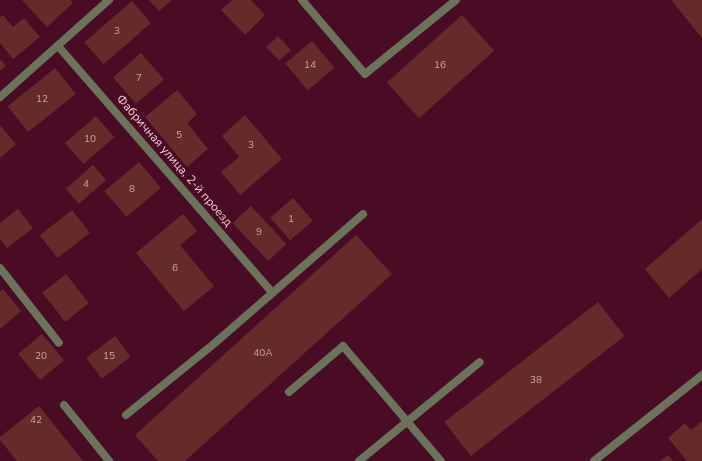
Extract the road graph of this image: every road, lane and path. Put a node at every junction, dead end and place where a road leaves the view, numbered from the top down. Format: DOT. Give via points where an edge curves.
graph roads {
  1 [pos="109,0"];
  2 [pos="302,0"];
  3 [pos="456,0"];
  4 [pos="58,46"];
  5 [pos="0,97"];
  6 [pos="363,214"];
  7 [pos="0,268"];
  8 [pos="273,293"];
  9 [pos="59,343"];
  10 [pos="480,362"];
  11 [pos="702,375"];
  12 [pos="289,392"];
  13 [pos="64,405"];
  14 [pos="126,415"];
  15 [pos="408,421"];
  16 [pos="109,461"];
  17 [pos="359,461"];
  18 [pos="441,461"];
  19 [pos="594,461"];
  1 -- 4 [label="street"];
  2 -- 3 [label="street" via="364,74"];
  4 -- 5 [label="street"];
  4 -- 8 [label="street, Фабричная улица, 2-й проезд"];
  6 -- 8 [label="street"];
  7 -- 9 [label="street"];
  8 -- 14 [label="street"];
  10 -- 15 [label="street"];
  11 -- 19 [label="street"];
  12 -- 15 [label="street" via="343,346"];
  13 -- 16 [label="street"];
  15 -- 17 [label="street"];
  15 -- 18 [label="street"];
}
